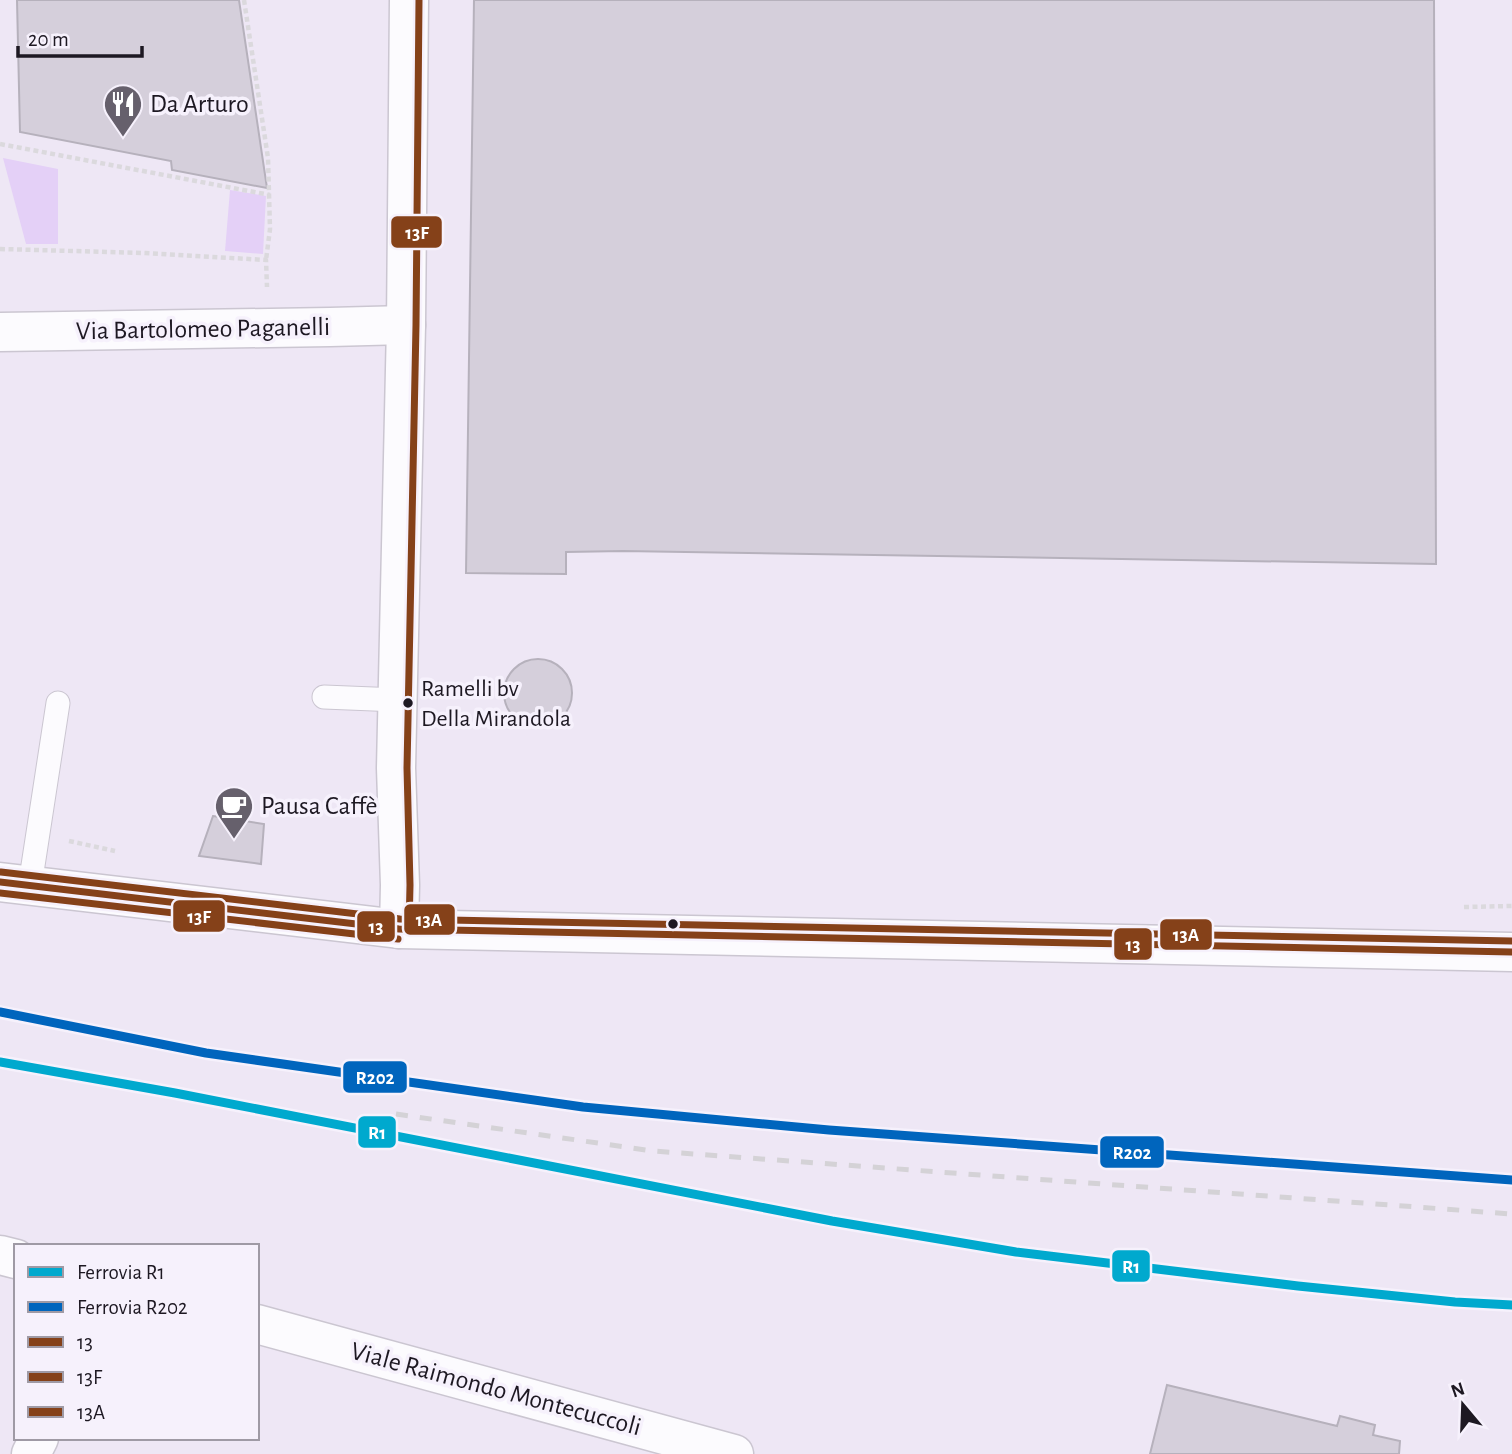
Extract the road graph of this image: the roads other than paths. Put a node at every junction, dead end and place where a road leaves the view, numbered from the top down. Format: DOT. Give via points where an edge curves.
graph roads {
  1 [pos="409,0"];
  2 [pos="406,325"];
  3 [pos="0,332"];
  4 [pos="324,697"];
  5 [pos="398,700"];
  6 [pos="58,703"];
  7 [pos="15,883"];
  8 [pos="399,929"];
  9 [pos="1512,952"];
  10 [pos="259,1325"];
  11 [pos="734,1454"];
  1 -- 2 [label="street"];
  2 -- 3 [label="street, Via Bartolomeo Paganelli"];
  2 -- 5 [label="street"];
  4 -- 5 [label="lane"];
  5 -- 8 [label="street"];
  6 -- 7 [label="lane"];
  7 -- 8 [label="street"];
  8 -- 9 [label="street"];
  10 -- 11 [label="street, Viale Raimondo Montecuccoli"];
}
